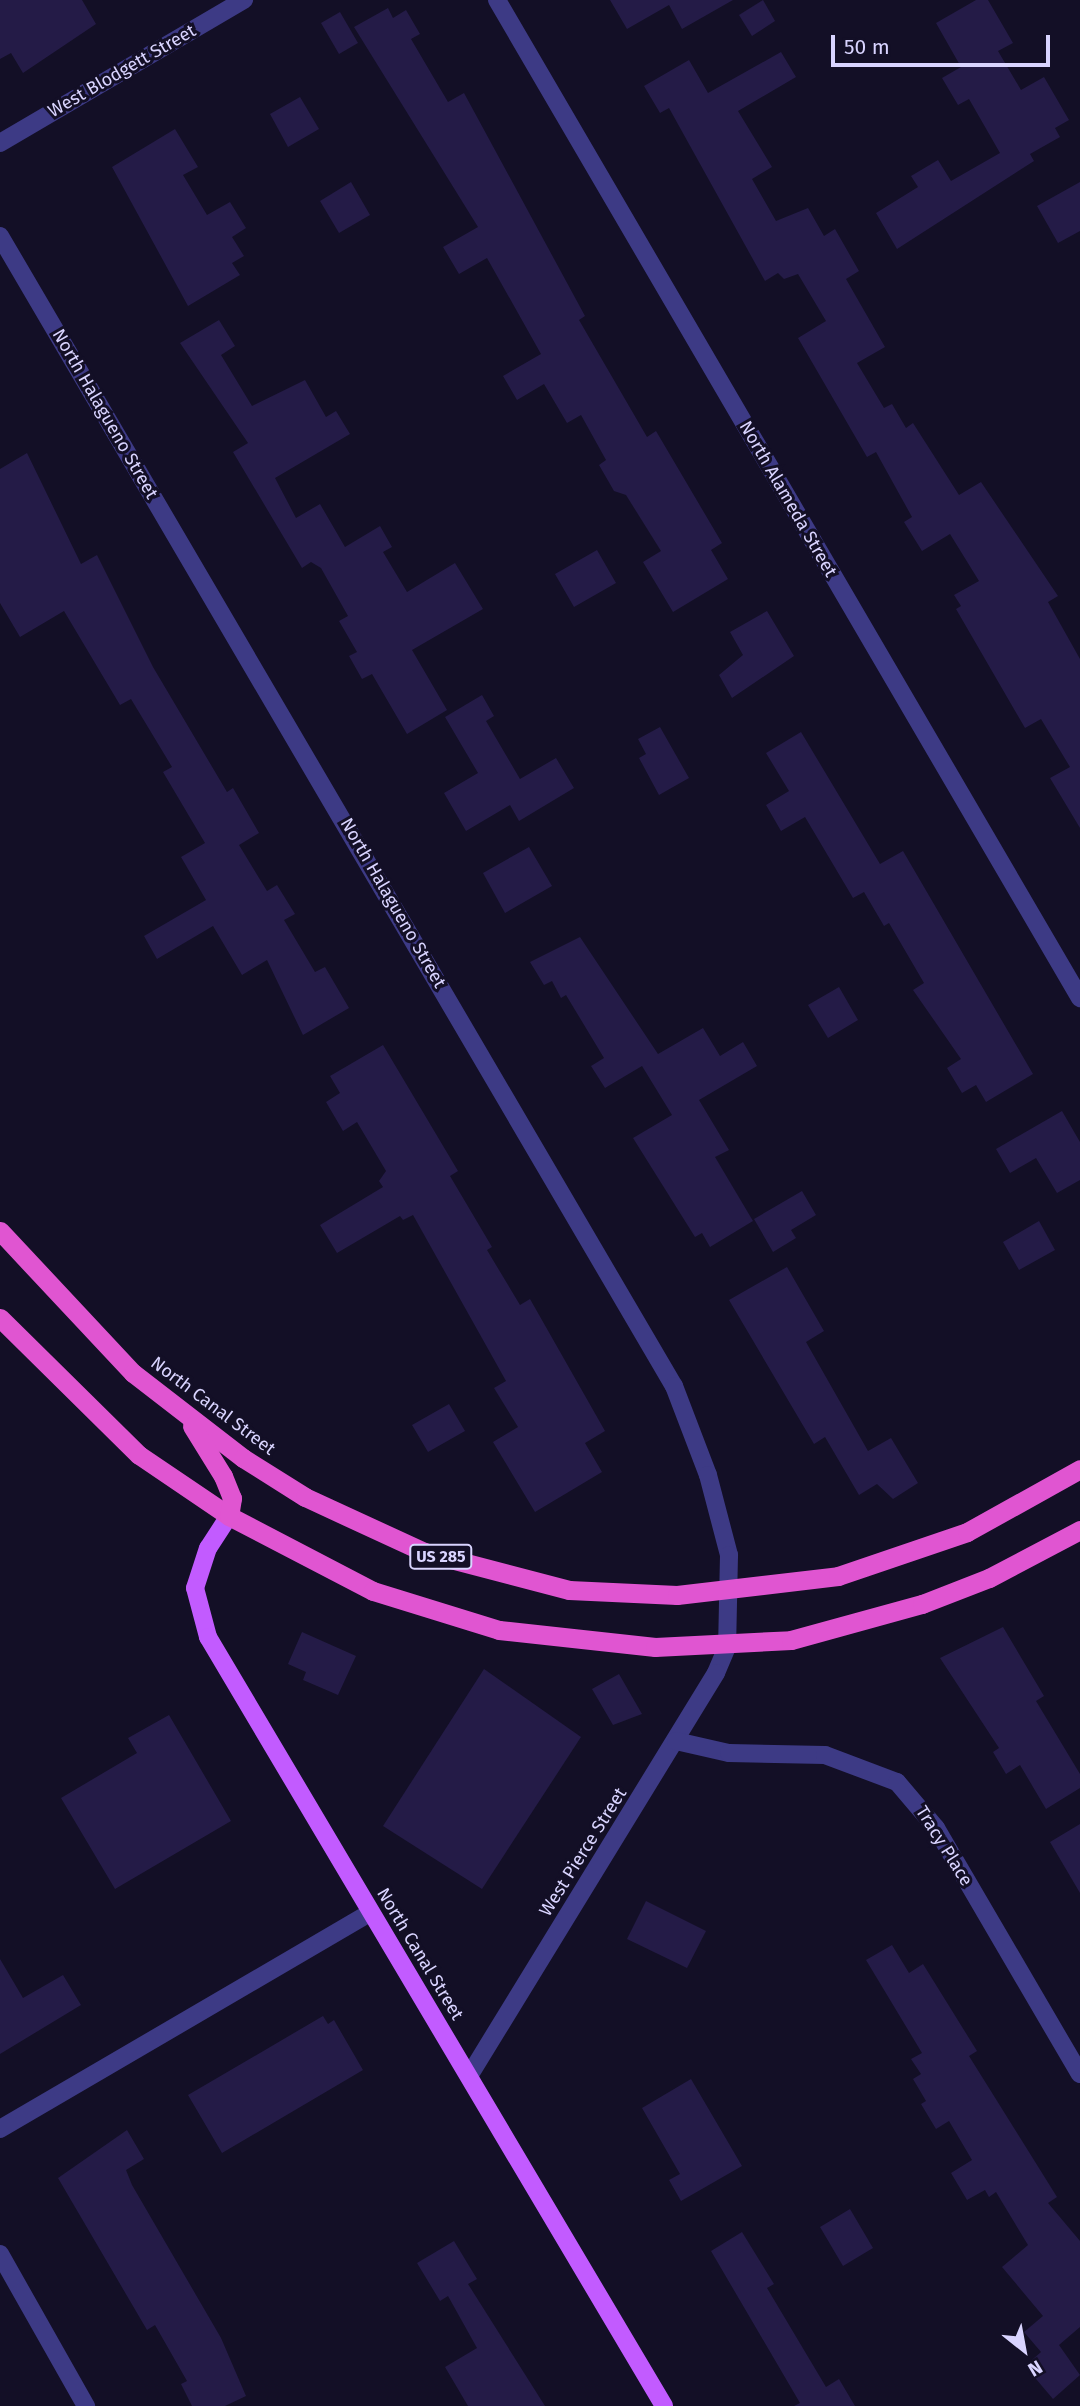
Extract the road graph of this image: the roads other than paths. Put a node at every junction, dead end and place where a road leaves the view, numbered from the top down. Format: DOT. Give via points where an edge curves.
graph roads {
  1 [pos="244,0"];
  2 [pos="496,0"];
  3 [pos="0,143"];
  4 [pos="0,236"];
  5 [pos="1080,998"];
  6 [pos="0,1231"];
  7 [pos="0,1318"];
  8 [pos="185,1415"];
  9 [pos="1080,1469"];
  10 [pos="229,1516"];
  11 [pos="1080,1530"];
  12 [pos="731,1592"];
  13 [pos="727,1647"];
  14 [pos="676,1741"];
  15 [pos="370,1913"];
  16 [pos="1080,2074"];
  17 [pos="470,2075"];
  18 [pos="0,2129"];
  19 [pos="0,2254"];
  20 [pos="86,2406"];
  21 [pos="664,2406"];
  1 -- 3 [label="street, West Blodgett Street"];
  2 -- 5 [label="street, North Alameda Street"];
  4 -- 12 [label="street, North Halagueno Street" via="674,1386 708,1475"];
  6 -- 8 [label="highway, North Canal Street / US 285" via="133,1373"];
  7 -- 10 [label="highway" via="139,1455"];
  8 -- 10 [label="highway" via="223,1476 232,1498"];
  8 -- 12 [label="highway, North Canal Street / US 285" via="305,1496 424,1552 569,1590"];
  9 -- 12 [label="highway, US 285" via="967,1532 906,1557"];
  10 -- 13 [label="highway" via="333,1573 455,1620 575,1641"];
  10 -- 15 [label="main road, North Canal Street" via="208,1548 195,1588 197,1614"];
  11 -- 13 [label="highway" via="989,1578 922,1604 792,1640"];
  12 -- 13 [label="street, West Pierce Street"];
  13 -- 14 [label="street, West Pierce Street"];
  14 -- 16 [label="street, Tracy Place" via="729,1754 825,1755 897,1782 936,1828"];
  14 -- 17 [label="street, West Pierce Street"];
  15 -- 17 [label="main road, North Canal Street"];
  15 -- 18 [label="street"];
  17 -- 21 [label="main road, North Canal Street"];
  19 -- 20 [label="street"];
}
